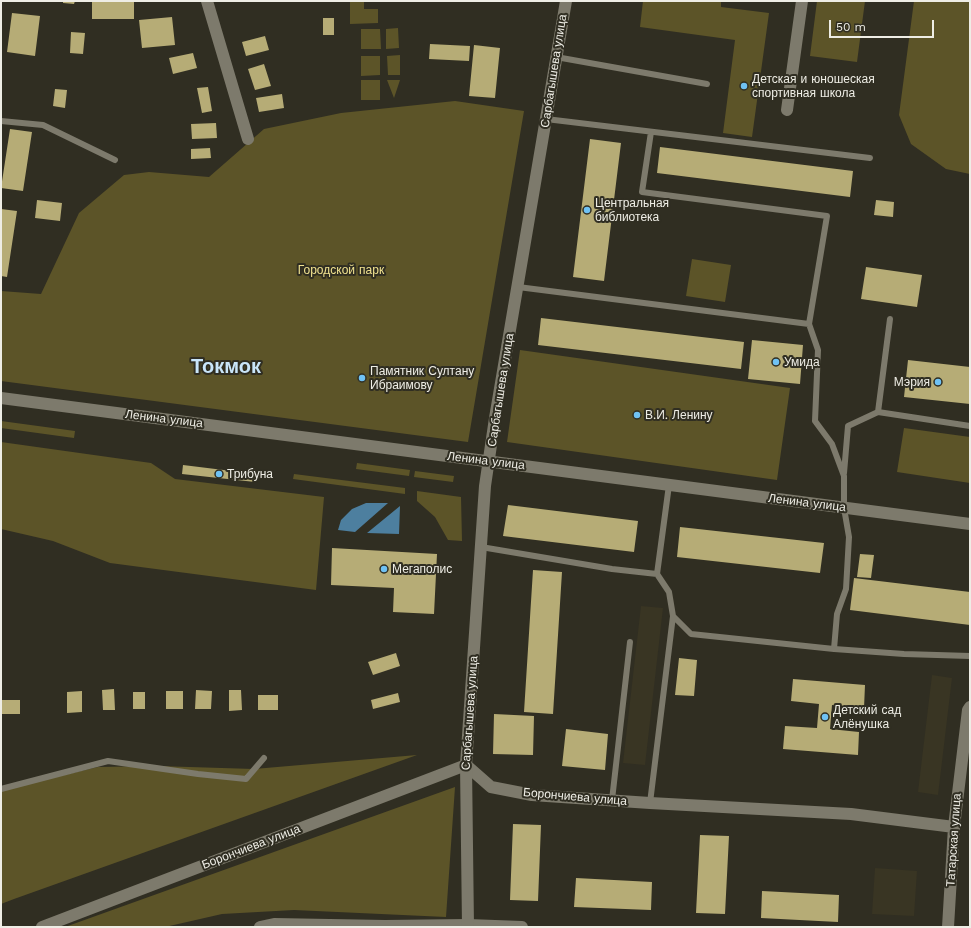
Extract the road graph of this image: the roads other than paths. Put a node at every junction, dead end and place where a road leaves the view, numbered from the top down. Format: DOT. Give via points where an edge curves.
graph roads {
  1 [pos="207,1"];
  2 [pos="566,1"];
  3 [pos="802,1"];
  4 [pos="556,57"];
  5 [pos="707,84"];
  6 [pos="787,110"];
  7 [pos="546,119"];
  8 [pos="1,121"];
  9 [pos="651,132"];
  10 [pos="248,139"];
  11 [pos="870,158"];
  12 [pos="115,160"];
  13 [pos="518,287"];
  14 [pos="890,320"];
  15 [pos="809,324"];
  16 [pos="1,398"];
  17 [pos="878,412"];
  18 [pos="970,426"];
  19 [pos="489,462"];
  20 [pos="844,476"];
  21 [pos="669,485"];
  22 [pos="844,508"];
  23 [pos="970,524"];
  24 [pos="481,547"];
  25 [pos="657,574"];
  26 [pos="673,616"];
  27 [pos="630,642"];
  28 [pos="834,649"];
  29 [pos="970,656"];
  30 [pos="970,707"];
  31 [pos="264,758"];
  32 [pos="466,765"];
  33 [pos="1,789"];
  34 [pos="612,800"];
  35 [pos="650,803"];
  36 [pos="954,827"];
  37 [pos="72,922"];
  38 [pos="468,926"];
  39 [pos="42,927"];
  40 [pos="260,927"];
  41 [pos="522,927"];
  42 [pos="948,927"];
  1 -- 10 [label="street"];
  2 -- 4 [label="street, Сарбагышева улица"];
  3 -- 6 [label="street"];
  4 -- 5 [label="lane"];
  4 -- 7 [label="street, Сарбагышева улица"];
  7 -- 9 [label="lane"];
  7 -- 13 [label="street, Сарбагышева улица"];
  8 -- 12 [label="lane" via="43,125"];
  9 -- 11 [label="lane"];
  9 -- 15 [label="lane" via="642,192 827,216"];
  13 -- 15 [label="lane"];
  13 -- 19 [label="street, Сарбагышева улица"];
  14 -- 17 [label="lane"];
  15 -- 20 [label="lane" via="818,350 815,421 832,444"];
  16 -- 19 [label="street, Ленина улица"];
  17 -- 18 [label="lane"];
  17 -- 20 [label="lane" via="848,426"];
  19 -- 21 [label="street, Ленина улица"];
  19 -- 24 [label="street, Сарбагышева улица"];
  20 -- 22 [label="lane"];
  21 -- 22 [label="street, Ленина улица"];
  21 -- 25 [label="lane"];
  22 -- 23 [label="street, Ленина улица"];
  22 -- 28 [label="lane" via="849,537 846,589 837,614"];
  24 -- 25 [label="lane"];
  24 -- 32 [label="street, Сарбагышева улица"];
  25 -- 26 [label="lane" via="669,592"];
  26 -- 28 [label="lane" via="691,634"];
  26 -- 35 [label="lane"];
  27 -- 34 [label="lane"];
  28 -- 29 [label="lane"];
  30 -- 36 [label="street, Татарская улица"];
  31 -- 33 [label="lane" via="246,779 108,761"];
  32 -- 34 [label="street, Борончиева улица" via="491,787 532,795"];
  32 -- 37 [label="street, Борончиева улица"];
  32 -- 38 [label="street, Сарбагышева улица"];
  34 -- 35 [label="street, Борончиева улица"];
  35 -- 36 [label="street, Борончиева улица" via="851,814"];
  36 -- 42 [label="street, Татарская улица"];
  37 -- 39 [label="street, Борончиева улица"];
  38 -- 40 [label="street" via="274,924"];
  38 -- 41 [label="street"];
}
